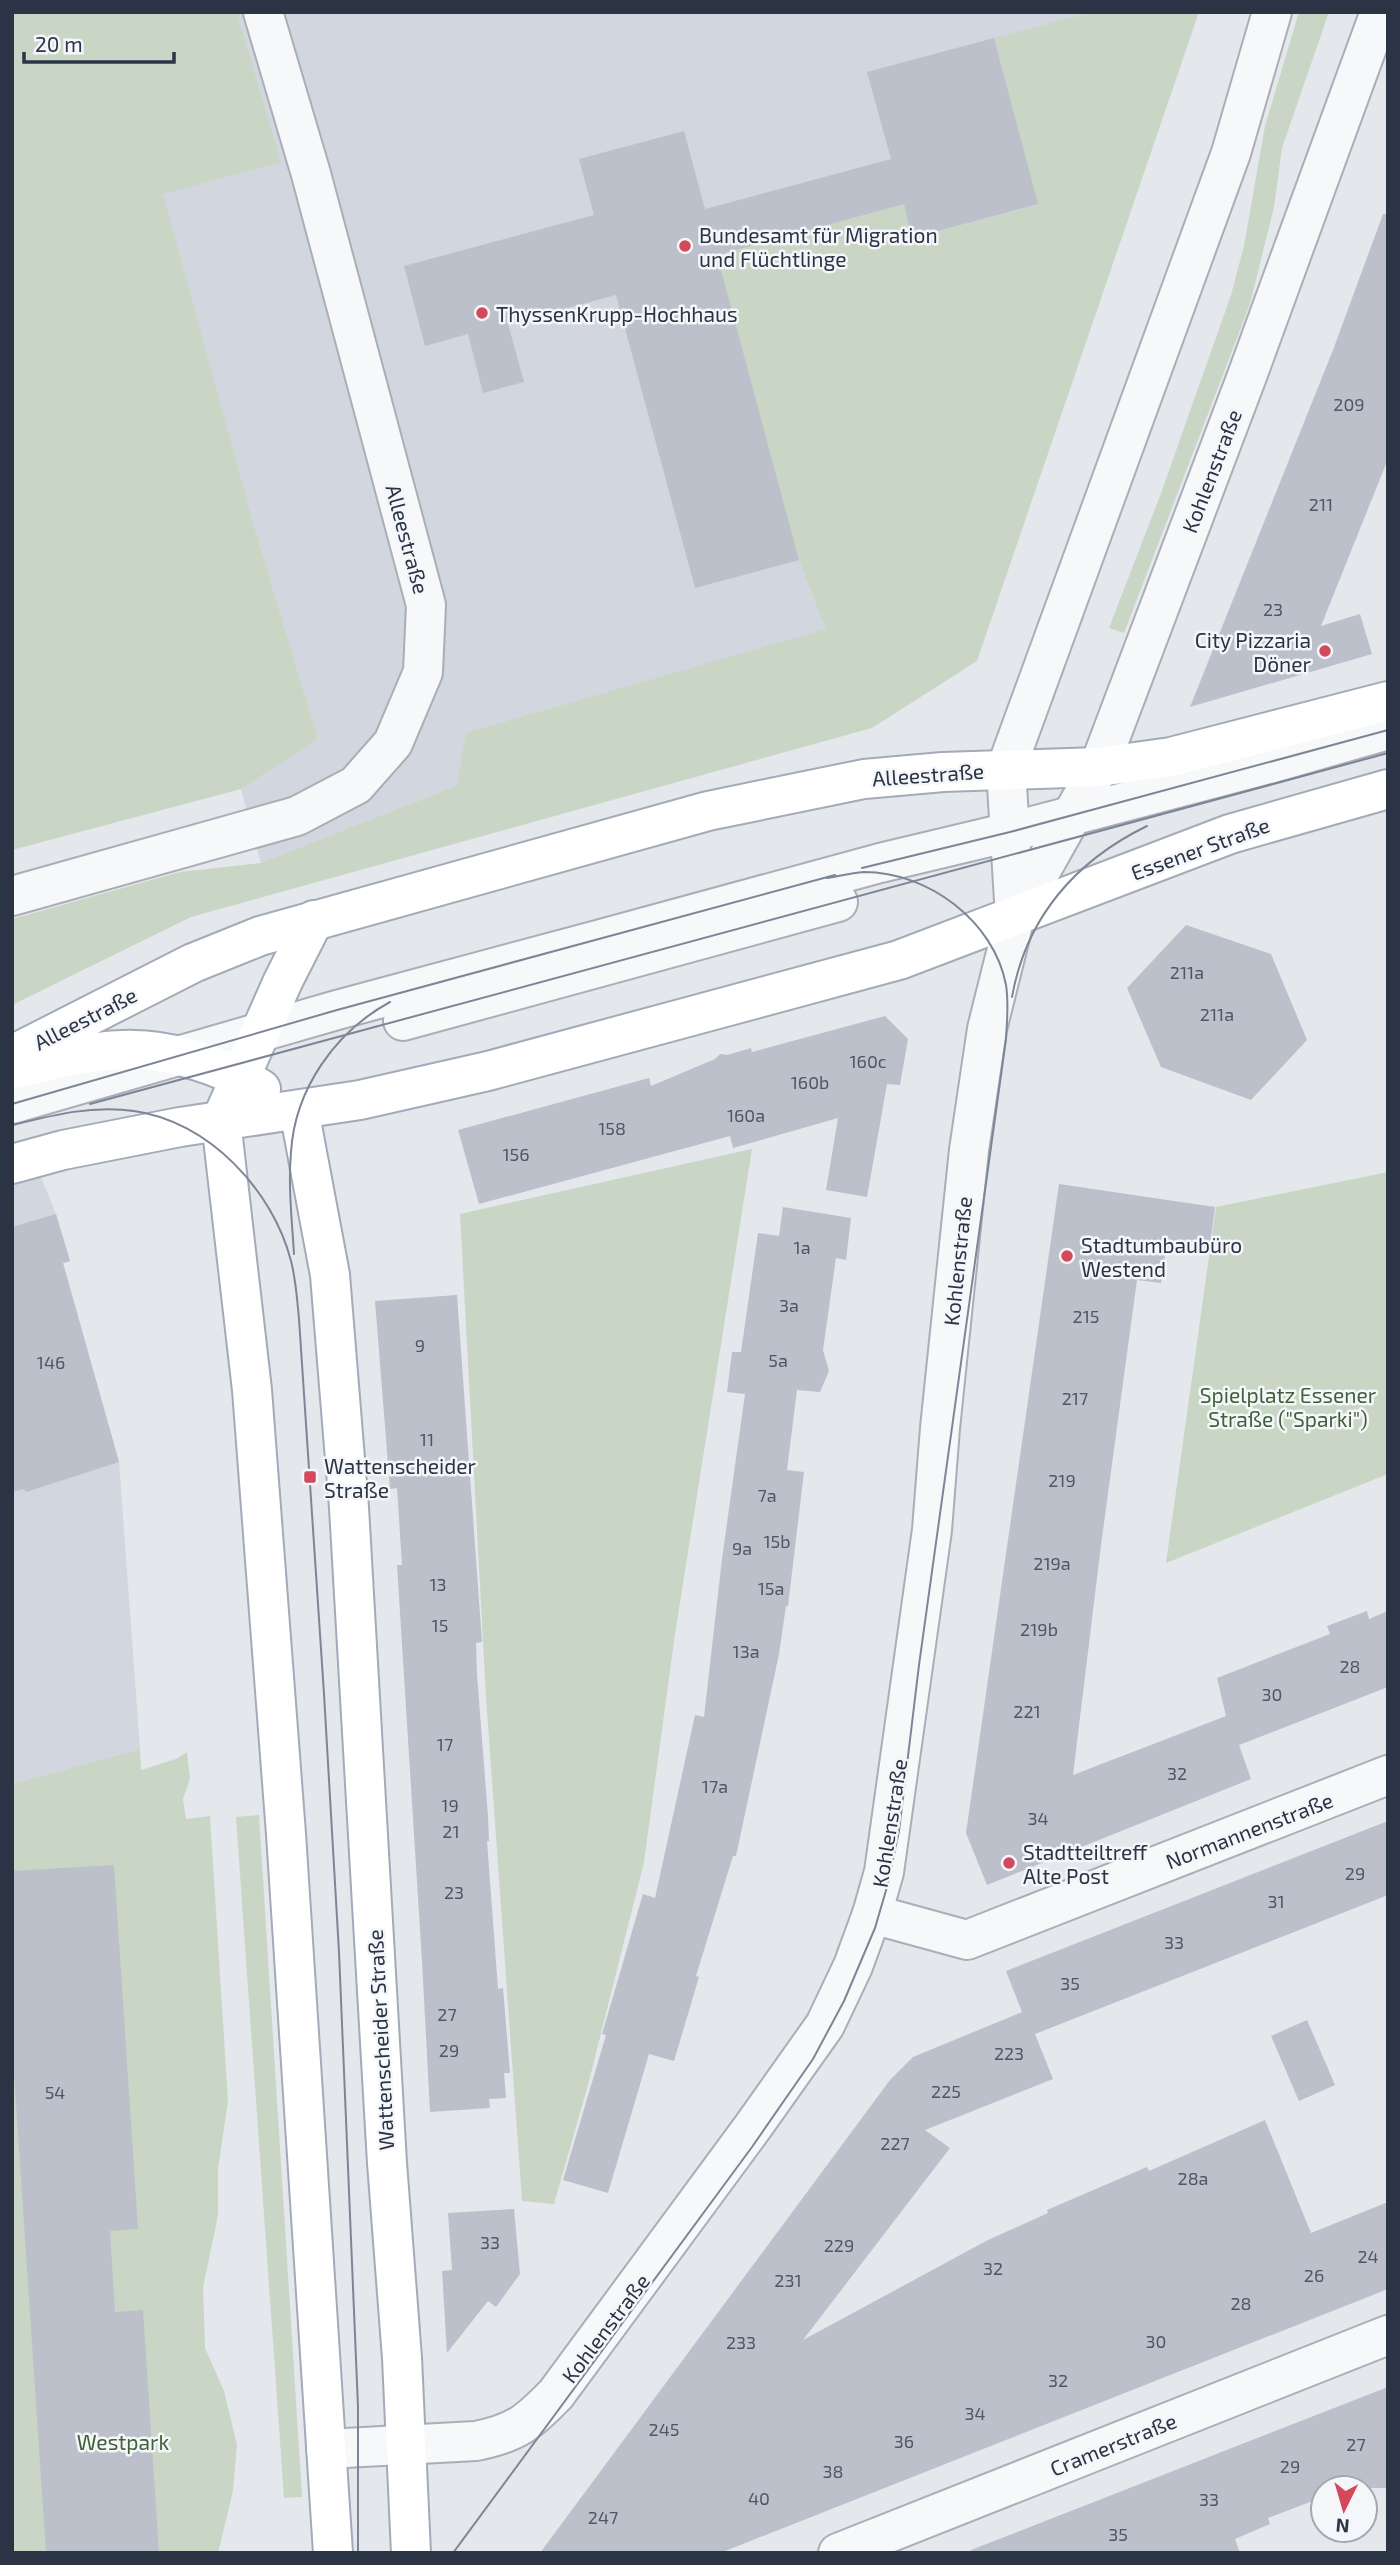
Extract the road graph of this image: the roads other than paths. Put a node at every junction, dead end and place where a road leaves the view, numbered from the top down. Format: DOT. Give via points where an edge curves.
graph roads {
  1 [pos="263,12"];
  2 [pos="1272,12"];
  3 [pos="1380,12"];
  4 [pos="1388,701"];
  5 [pos="1388,730"];
  6 [pos="1388,753"];
  7 [pos="1099,767"];
  8 [pos="1006,769"];
  9 [pos="1388,789"];
  10 [pos="1065,829"];
  11 [pos="1010,844"];
  12 [pos="12,896"];
  13 [pos="1015,917"];
  14 [pos="314,920"];
  15 [pos="12,1055"];
  16 [pos="180,1056"];
  17 [pos="241,1060"];
  18 [pos="12,1069"];
  19 [pos="12,1104"];
  20 [pos="299,1111"];
  21 [pos="221,1121"];
  22 [pos="12,1125"];
  23 [pos="12,1164"];
  24 [pos="1388,1775"];
  25 [pos="872,1914"];
  26 [pos="1388,2335"];
  27 [pos="407,2445"];
  28 [pos="326,2449"];
  29 [pos="332,2553"];
  30 [pos="411,2553"];
  31 [pos="838,2553"];
  1 -- 12 [label="street, Alleestraße" via="311,174 425,606 423,672 393,743 356,785 297,816"];
  2 -- 8 [label="street, Kohlenstraße" via="1231,153"];
  3 -- 7 [label="street, Kohlenstraße"];
  4 -- 7 [label="main road" via="1171,757"];
  5 -- 10 [label="street"];
  6 -- 10 [label="street"];
  7 -- 8 [label="main road, Alleestraße"];
  7 -- 10 [label="street, Kohlenstraße"];
  8 -- 11 [label="street, Kohlenstraße"];
  8 -- 14 [label="main road, Alleestraße" via="864,779 708,811"];
  9 -- 13 [label="main road, Essener Straße" via="1230,834"];
  10 -- 11 [label="street"];
  10 -- 13 [label="street, Kohlenstraße"];
  11 -- 13 [label="street, Kohlenstraße"];
  11 -- 17 [label="street" via="880,863"];
  13 -- 20 [label="main road" via="899,960 663,1025 488,1071"];
  13 -- 25 [label="street, Kohlenstraße" via="987,1029 969,1150 932,1530 884,1872"];
  14 -- 15 [label="main road, Alleestraße" via="193,963"];
  14 -- 17 [label="main road"];
  16 -- 17 [label="street"];
  16 -- 17 [label="main road, Alleestraße"];
  16 -- 18 [label="main road, Alleestraße" via="124,1050"];
  16 -- 19 [label="street"];
  17 -- 20 [label="main road, Alleestraße"];
  17 -- 21 [label="main road"];
  17 -- 22 [label="street"];
  20 -- 21 [label="main road"];
  20 -- 27 [label="main road, Wattenscheider Straße" via="330,1275 348,1494"];
  21 -- 23 [label="main road"];
  21 -- 28 [label="main road" via="253,1390"];
  24 -- 25 [label="street, Normannenstraße" via="967,1940"];
  25 -- 27 [label="street, Kohlenstraße" via="825,2025 556,2394 530,2421 497,2437"];
  26 -- 31 [label="street, Cramerstraße"];
  27 -- 28 [label="street, Kohlenstraße"];
  27 -- 30 [label="main road, Wattenscheider Straße"];
  28 -- 29 [label="main road"];
}
